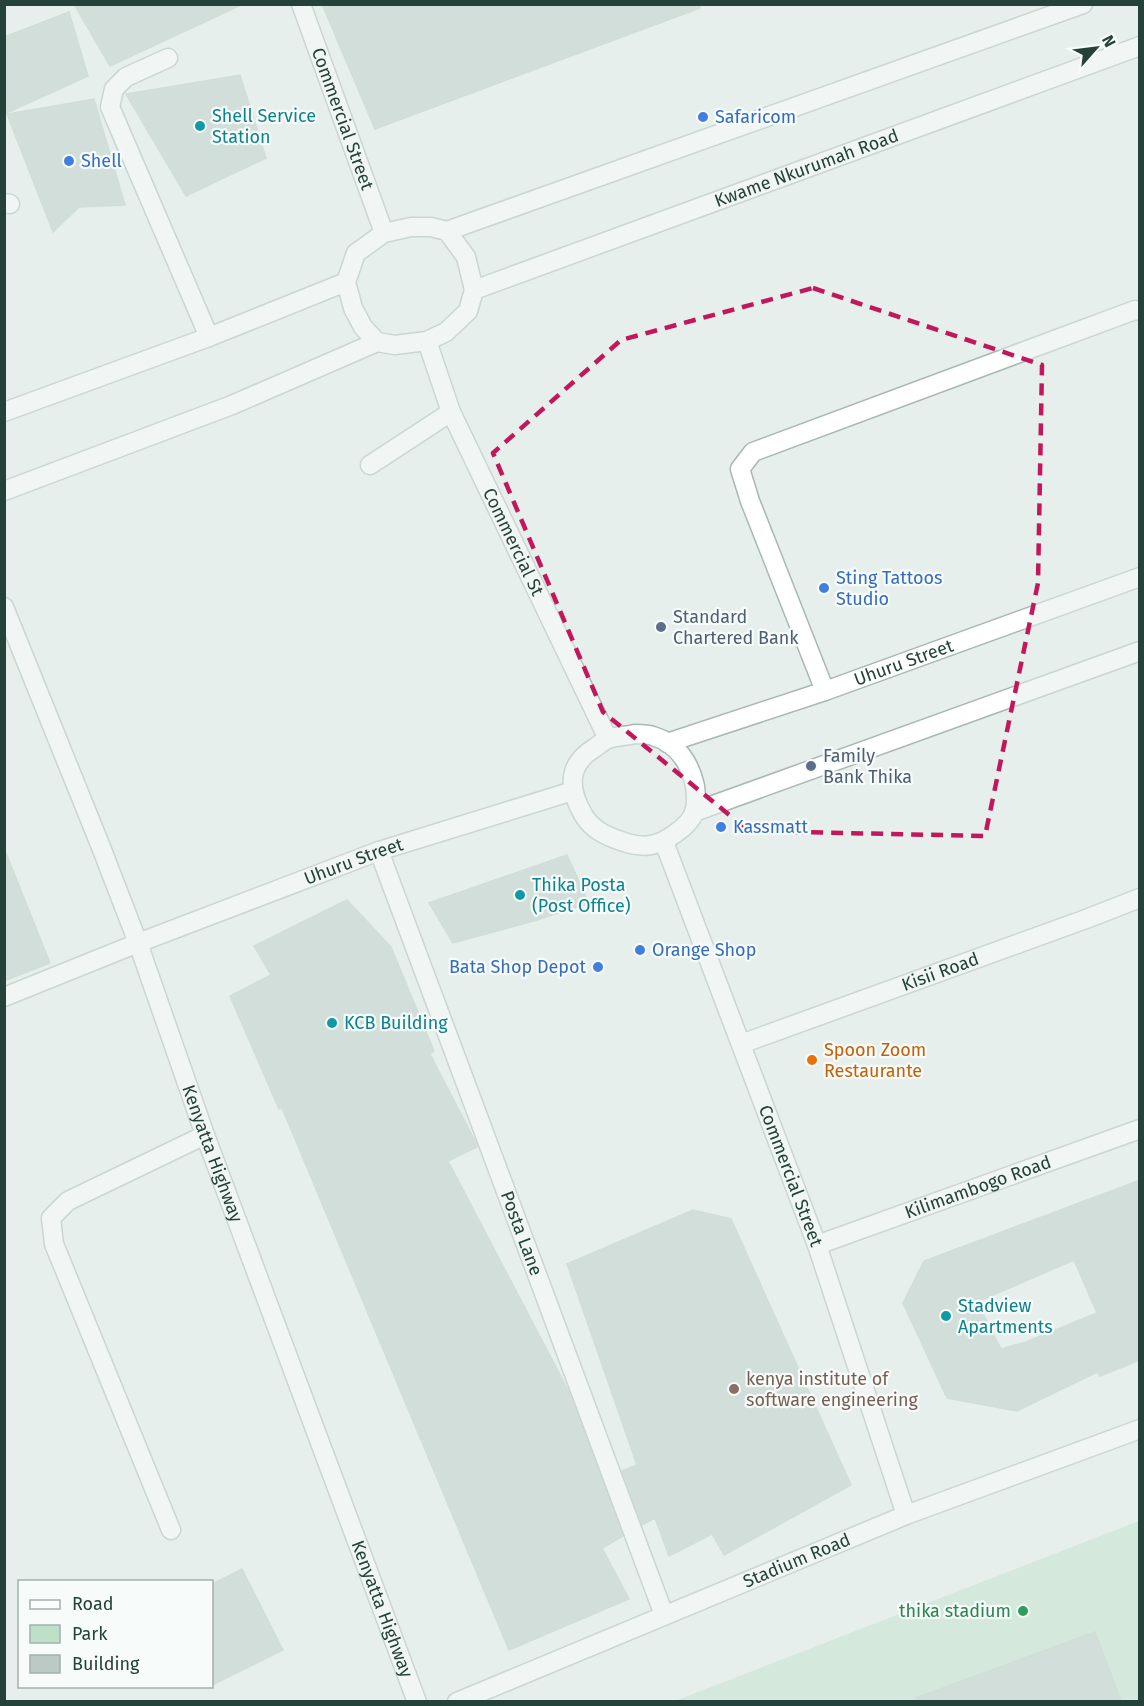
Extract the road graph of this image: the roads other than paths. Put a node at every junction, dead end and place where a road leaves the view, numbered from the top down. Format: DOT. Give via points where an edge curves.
graph roads {
  1 [pos="301,4"];
  2 [pos="1083,4"];
  3 [pos="1140,46"];
  4 [pos="168,58"];
  5 [pos="447,231"];
  6 [pos="384,233"];
  7 [pos="346,282"];
  8 [pos="474,290"];
  9 [pos="1140,311"];
  10 [pos="208,337"];
  11 [pos="427,341"];
  12 [pos="377,342"];
  13 [pos="4,412"];
  14 [pos="451,412"];
  15 [pos="370,465"];
  16 [pos="4,491"];
  17 [pos="1140,577"];
  18 [pos="4,607"];
  19 [pos="1140,651"];
  20 [pos="825,691"];
  21 [pos="608,740"];
  22 [pos="667,743"];
  23 [pos="573,791"];
  24 [pos="694,812"];
  25 [pos="664,842"];
  26 [pos="379,851"];
  27 [pos="1140,898"];
  28 [pos="138,943"];
  29 [pos="4,997"];
  30 [pos="741,1044"];
  31 [pos="1140,1129"];
  32 [pos="205,1135"];
  33 [pos="817,1245"];
  34 [pos="1140,1429"];
  35 [pos="906,1515"];
  36 [pos="171,1530"];
  37 [pos="664,1615"];
  38 [pos="417,1701"];
  39 [pos="457,1701"];
  1 -- 6 [label="street, Commercial Street"];
  2 -- 5 [label="street"];
  3 -- 8 [label="street, Kwame Nkurumah Road"];
  4 -- 10 [label="street" via="126,77 114,89 110,108"];
  5 -- 6 [label="street" via="411,227"];
  5 -- 8 [label="street" via="466,257"];
  6 -- 7 [label="street" via="356,253"];
  7 -- 10 [label="street"];
  7 -- 12 [label="street" via="353,308"];
  8 -- 11 [label="street" via="468,311 446,332"];
  9 -- 20 [label="street" via="753,452 740,469"];
  10 -- 13 [label="street"];
  11 -- 12 [label="street" via="395,345"];
  11 -- 14 [label="street, Commercial St"];
  12 -- 16 [label="street" via="232,405"];
  14 -- 15 [label="street"];
  14 -- 21 [label="street, Commercial St"];
  17 -- 20 [label="street, Uhuru Street"];
  18 -- 28 [label="street, Kenyatta Highway"];
  19 -- 24 [label="street"];
  20 -- 22 [label="street, Uhuru Street"];
  21 -- 22 [label="street" via="635,734"];
  21 -- 23 [label="street" via="576,765"];
  22 -- 24 [label="street" via="685,758 693,777"];
  23 -- 25 [label="street" via="593,828 632,845"];
  23 -- 26 [label="street, Uhuru Street"];
  24 -- 25 [label="street" via="684,827"];
  25 -- 30 [label="street, Commercial Street"];
  26 -- 28 [label="street, Uhuru Street"];
  26 -- 37 [label="street, Posta Lane"];
  27 -- 30 [label="street, Kisii Road"];
  28 -- 29 [label="street, Uhuru Street"];
  28 -- 32 [label="street, Kenyatta Highway"];
  30 -- 33 [label="street, Commercial Street"];
  31 -- 33 [label="street, Kilimambogo Road"];
  32 -- 36 [label="street" via="68,1201 51,1218 54,1244"];
  32 -- 38 [label="street, Kenyatta Highway"];
  33 -- 35 [label="street, Commercial Street"];
  34 -- 35 [label="street, Stadium Road"];
  35 -- 37 [label="street, Stadium Road"];
  37 -- 39 [label="street, Stadium Road"];
}
